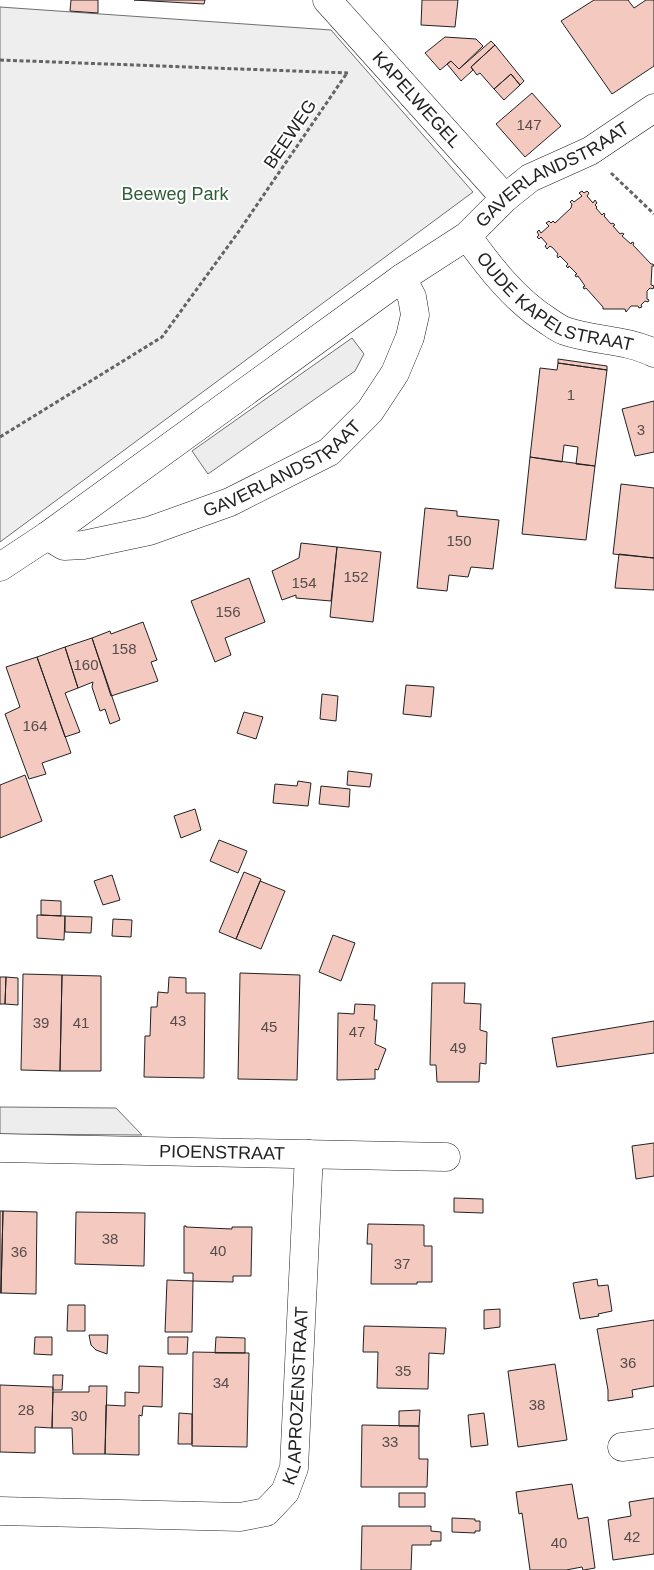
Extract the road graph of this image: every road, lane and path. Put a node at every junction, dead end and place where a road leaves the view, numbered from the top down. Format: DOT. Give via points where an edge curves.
graph roads {
  1 [pos="328,0"];
  2 [pos="0,60"];
  3 [pos="654,108"];
  4 [pos="590,151"];
  5 [pos="505,198"];
  6 [pos="654,214"];
  7 [pos="467,236"];
  8 [pos="402,278"];
  9 [pos="654,352"];
  10 [pos="0,437"];
  11 [pos="48,536"];
  12 [pos="0,567"];
  13 [pos="0,1148"];
  14 [pos="309,1154"];
  15 [pos="446,1157"];
  16 [pos="654,1443"];
  17 [pos="622,1447"];
  18 [pos="0,1511"];
  1 -- 5 [label="street, KAPELWEGEL"];
  2 -- 10 [label="path, BEEWEG" via="348,73 162,337"];
  3 -- 4 [label="street, GAVERLANDSTRAAT"];
  4 -- 5 [label="street, GAVERLANDSTRAAT" via="530,178"];
  4 -- 6 [label="path"];
  5 -- 7 [label="street, GAVERLANDSTRAAT"];
  7 -- 8 [label="street, GAVERLANDSTRAAT"];
  7 -- 9 [label="street, OUDE KAPELSTRAAT" via="511,291 563,331"];
  8 -- 11 [label="street, GAVERLANDSTRAAT"];
  8 -- 11 [label="street, GAVERLANDSTRAAT" via="412,297 415,315 395,373 370,411 329,452 230,502 149,531 83,546 64,546"];
  11 -- 12 [label="street, GAVERLANDSTRAAT"];
  13 -- 14 [label="street, PIOENSTRAAT"];
  14 -- 15 [label="street, PIOENSTRAAT"];
  14 -- 18 [label="street, KLAPROZENSTRAAT" via="294,1468 285,1492 266,1512 240,1517"];
  16 -- 17 [label="street"];
}
